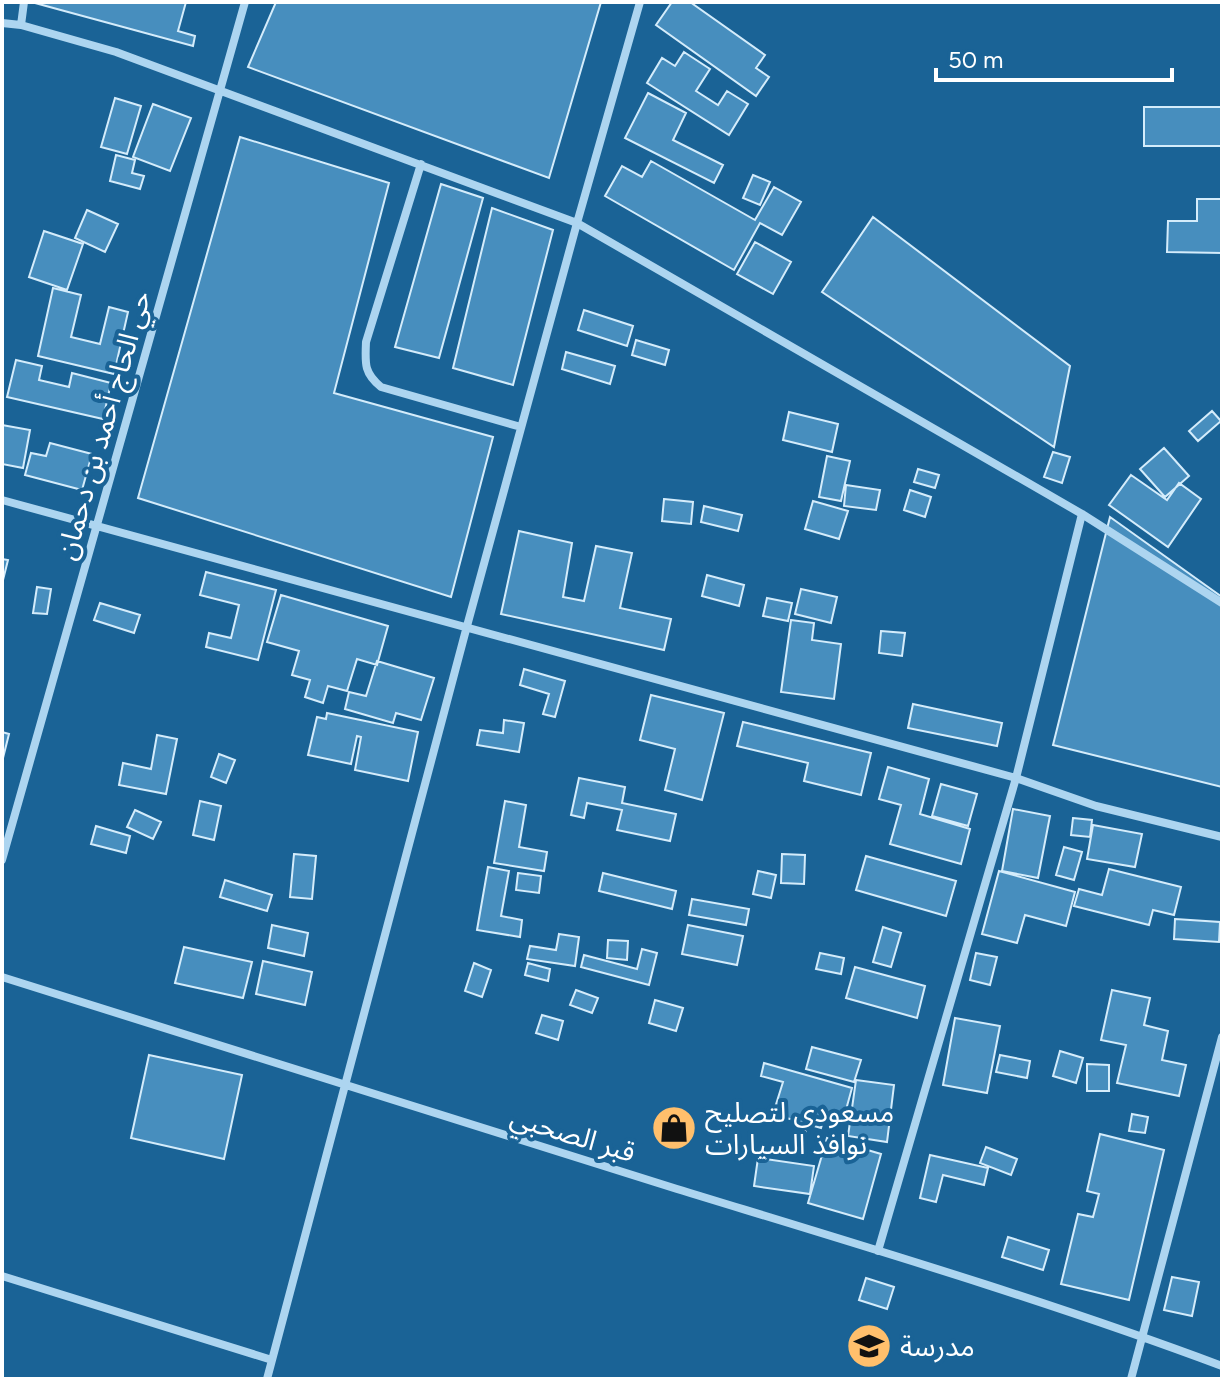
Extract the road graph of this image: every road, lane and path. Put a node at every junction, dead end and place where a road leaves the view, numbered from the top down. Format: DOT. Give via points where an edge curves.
graph roads {
  1 [pos="24,2"];
  2 [pos="245,2"];
  3 [pos="640,2"];
  4 [pos="2,23"];
  5 [pos="21,25"];
  6 [pos="220,88"];
  7 [pos="421,164"];
  8 [pos="577,223"];
  9 [pos="521,427"];
  10 [pos="2,500"];
  11 [pos="1082,514"];
  12 [pos="97,527"];
  13 [pos="1222,603"];
  14 [pos="467,626"];
  15 [pos="1016,778"];
  16 [pos="1222,837"];
  17 [pos="2,860"];
  18 [pos="2,977"];
  19 [pos="1222,1037"];
  20 [pos="344,1086"];
  21 [pos="878,1251"];
  22 [pos="2,1276"];
  23 [pos="1142,1336"];
  24 [pos="272,1360"];
  25 [pos="1222,1366"];
  26 [pos="267,1379"];
  27 [pos="1131,1379"];
  1 -- 5 [label="street"];
  2 -- 6 [label="street, حي الحاج أحمد بن دحمان"];
  3 -- 8 [label="street"];
  4 -- 5 [label="street"];
  5 -- 6 [label="street"];
  6 -- 7 [label="street"];
  6 -- 12 [label="street, حي الحاج أحمد بن دحمان"];
  7 -- 8 [label="street"];
  7 -- 9 [label="street" via="366,342 369,377 396,392"];
  8 -- 9 [label="street"];
  8 -- 11 [label="street"];
  9 -- 14 [label="street"];
  10 -- 12 [label="street"];
  11 -- 13 [label="street"];
  11 -- 15 [label="street"];
  12 -- 14 [label="street"];
  12 -- 17 [label="street, حي الحاج أحمد بن دحمان"];
  14 -- 15 [label="street"];
  14 -- 20 [label="street"];
  15 -- 16 [label="street" via="1096,806"];
  15 -- 21 [label="street"];
  18 -- 20 [label="street, قبر الصحبي"];
  19 -- 23 [label="street"];
  20 -- 21 [label="street, قبر الصحبي"];
  20 -- 24 [label="street"];
  21 -- 23 [label="street, قبر الصحبي"];
  22 -- 24 [label="street"];
  23 -- 25 [label="street, قبر الصحبي"];
  23 -- 27 [label="street"];
  24 -- 26 [label="street"];
}
